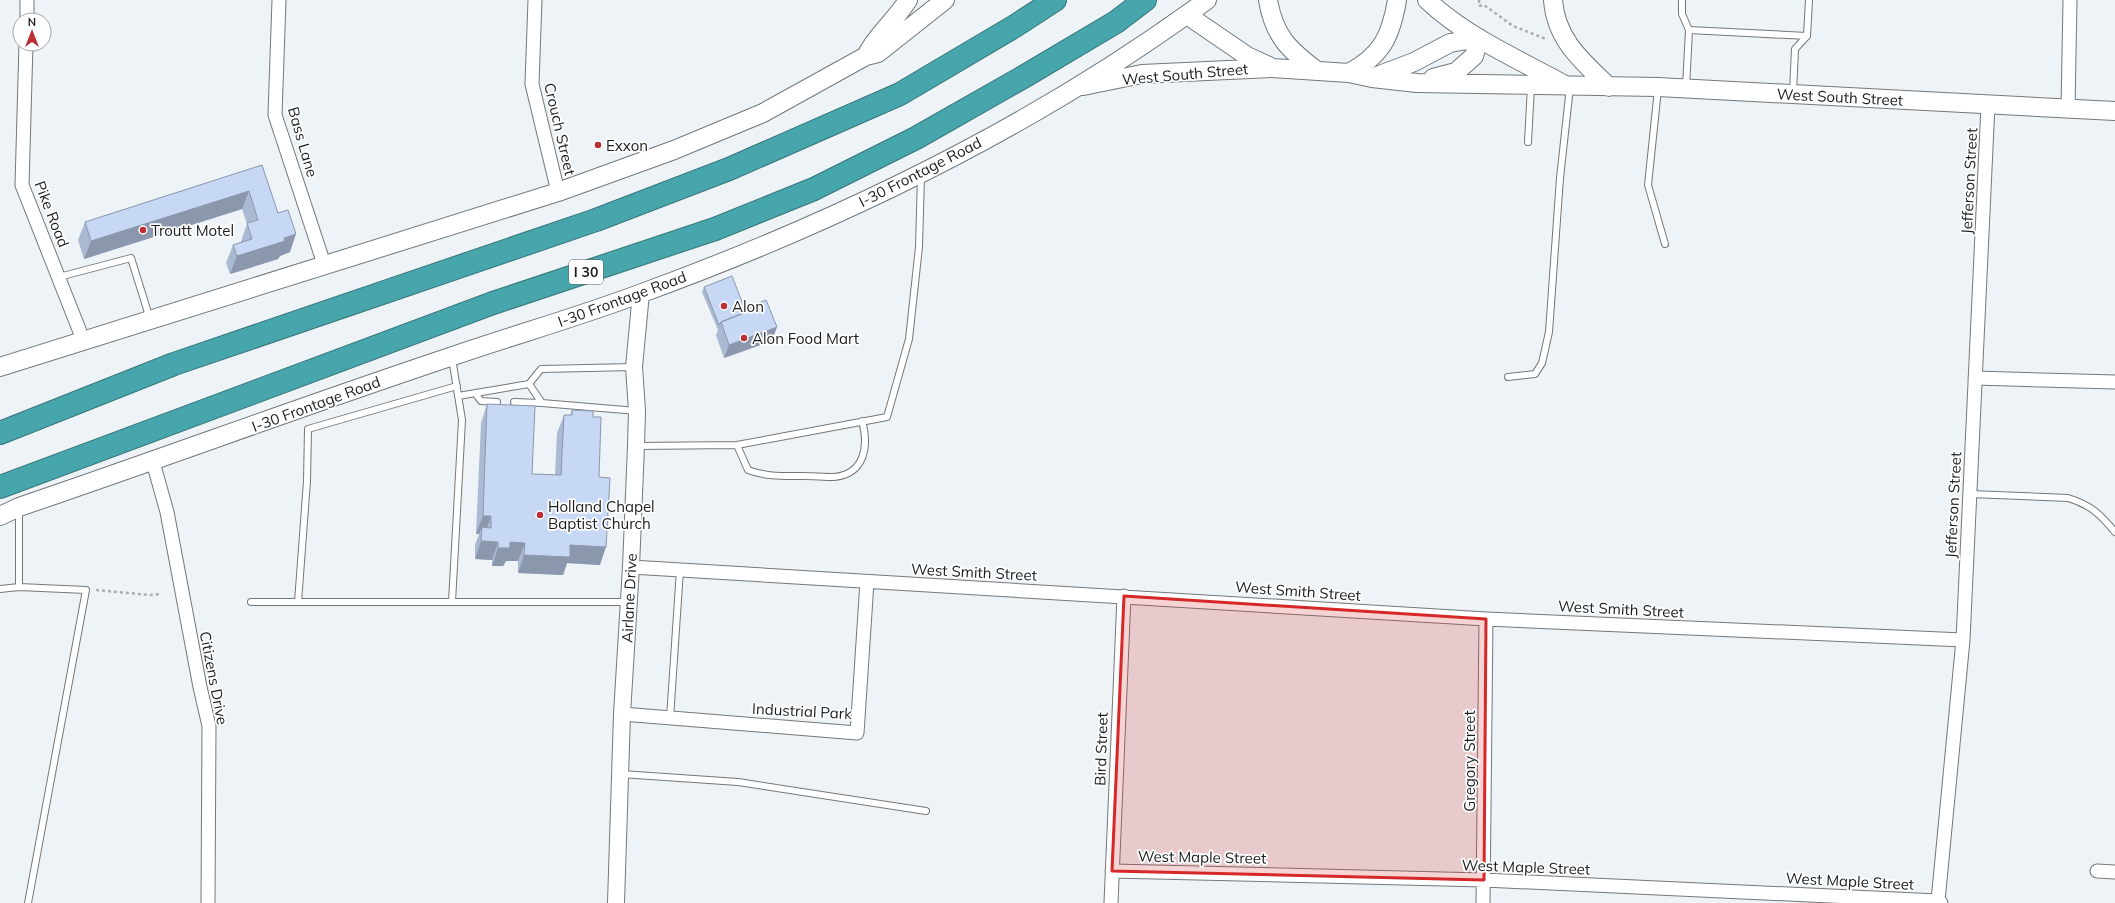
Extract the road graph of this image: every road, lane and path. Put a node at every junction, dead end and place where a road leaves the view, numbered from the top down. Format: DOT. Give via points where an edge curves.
graph roads {
  1 [pos="27,0"];
  2 [pos="279,0"];
  3 [pos="534,0"];
  4 [pos="908,0"];
  5 [pos="945,0"];
  6 [pos="1055,0"];
  7 [pos="1145,0"];
  8 [pos="1207,0"];
  9 [pos="1268,0"];
  10 [pos="1397,0"];
  11 [pos="1427,0"];
  12 [pos="1479,0"];
  13 [pos="1553,0"];
  14 [pos="1682,0"];
  15 [pos="1809,0"];
  16 [pos="2070,0"];
  17 [pos="27,12"];
  18 [pos="1187,15"];
  19 [pos="1689,30"];
  20 [pos="1807,36"];
  21 [pos="1479,38"];
  22 [pos="1549,40"];
  23 [pos="26,52"];
  24 [pos="866,56"];
  25 [pos="1272,68"];
  26 [pos="1318,72"];
  27 [pos="1349,73"];
  28 [pos="1372,78"];
  29 [pos="1417,83"];
  30 [pos="1568,85"];
  31 [pos="1531,86"];
  32 [pos="1609,87"];
  33 [pos="1658,87"];
  34 [pos="1075,88"];
  35 [pos="1686,89"];
  36 [pos="1793,95"];
  37 [pos="1988,105"];
  38 [pos="2068,109"];
  39 [pos="2115,111"];
  40 [pos="1528,142"];
  41 [pos="922,172"];
  42 [pos="558,192"];
  43 [pos="1665,244"];
  44 [pos="324,264"];
  45 [pos="59,277"];
  46 [pos="641,294"];
  47 [pos="150,321"];
  48 [pos="84,342"];
  49 [pos="452,356"];
  50 [pos="0,367"];
  51 [pos="634,367"];
  52 [pos="1508,377"];
  53 [pos="1975,378"];
  54 [pos="2115,382"];
  55 [pos="529,384"];
  56 [pos="456,386"];
  57 [pos="475,393"];
  58 [pos="458,396"];
  59 [pos="497,402"];
  60 [pos="514,402"];
  61 [pos="542,403"];
  62 [pos="637,411"];
  63 [pos="862,421"];
  64 [pos="0,433"];
  65 [pos="737,444"];
  66 [pos="636,446"];
  67 [pos="153,462"];
  68 [pos="0,487"];
  69 [pos="1970,494"];
  70 [pos="19,507"];
  71 [pos="0,516"];
  72 [pos="2115,532"];
  73 [pos="631,566"];
  74 [pos="680,570"];
  75 [pos="867,582"];
  76 [pos="19,587"];
  77 [pos="0,589"];
  78 [pos="86,590"];
  79 [pos="161,594"];
  80 [pos="1124,596"];
  81 [pos="251,602"];
  82 [pos="298,602"];
  83 [pos="452,602"];
  84 [pos="629,602"];
  85 [pos="1486,619"];
  86 [pos="1963,640"];
  87 [pos="622,714"];
  88 [pos="670,718"];
  89 [pos="620,774"];
  90 [pos="926,811"];
  91 [pos="1112,871"];
  92 [pos="2097,871"];
  93 [pos="2115,872"];
  94 [pos="1484,880"];
  95 [pos="1940,902"];
  96 [pos="28,903"];
  97 [pos="208,903"];
  98 [pos="616,903"];
  99 [pos="1111,903"];
  100 [pos="1483,903"];
  1 -- 17 [label="street"];
  2 -- 44 [label="street, Bass Lane" via="275,115"];
  3 -- 42 [label="street, Crouch Street" via="532,84"];
  4 -- 24 [label="main road" via="900,13 873,41"];
  5 -- 24 [label="main road" via="878,53"];
  6 -- 64 [label="highway" via="900,94 729,169 596,220 174,364"];
  7 -- 68 [label="highway, I 30" via="1116,22 1018,80 916,138 814,189 715,229 493,303"];
  8 -- 18 [label="main road, I-30 Frontage Road"];
  9 -- 26 [label="main road" via="1279,36 1298,57"];
  10 -- 27 [label="main road" via="1393,24 1380,50 1366,64"];
  11 -- 21 [label="main road, West South Street" via="1442,14"];
  12 -- 22 [label="path" via="1479,6 1484,5 1513,26"];
  13 -- 32 [label="main road" via="1554,16 1572,51"];
  14 -- 19 [label="lane" via="1682,14"];
  15 -- 20 [label="lane"];
  16 -- 38 [label="street"];
  18 -- 25 [label="main road, West South Street" via="1247,56"];
  18 -- 34 [label="main road, I-30 Frontage Road"];
  19 -- 20 [label="lane"];
  19 -- 35 [label="lane"];
  20 -- 36 [label="lane" via="1795,49"];
  21 -- 28 [label="main road" via="1450,43 1414,62"];
  21 -- 29 [label="main road" via="1474,56 1456,72"];
  21 -- 30 [label="main road, West South Street"];
  23 -- 45 [label="street, Pike Road" via="22,185"];
  24 -- 42 [label="main road" via="763,113 674,150"];
  25 -- 26 [label="main road, West South Street"];
  25 -- 34 [label="main road, West South Street" via="1142,74"];
  26 -- 27 [label="main road, West South Street"];
  27 -- 28 [label="main road, West South Street"];
  28 -- 29 [label="main road, West South Street"];
  29 -- 31 [label="main road, West South Street"];
  30 -- 31 [label="main road, West South Street"];
  30 -- 32 [label="main road, West South Street"];
  30 -- 52 [label="lane" via="1549,332 1542,363 1535,374"];
  31 -- 40 [label="lane"];
  32 -- 33 [label="main road, West South Street"];
  33 -- 35 [label="main road, West South Street"];
  33 -- 43 [label="lane" via="1648,185"];
  34 -- 41 [label="main road, I-30 Frontage Road"];
  35 -- 36 [label="main road, West South Street"];
  36 -- 37 [label="main road, West South Street"];
  37 -- 38 [label="main road, West South Street"];
  37 -- 53 [label="street, Jefferson Street"];
  38 -- 39 [label="main road, West South Street"];
  41 -- 46 [label="main road, I-30 Frontage Road" via="867,200 740,255"];
  41 -- 63 [label="lane" via="919,247 909,339 887,417"];
  42 -- 44 [label="main road"];
  44 -- 47 [label="main road"];
  45 -- 47 [label="lane" via="131,258"];
  45 -- 48 [label="street, Pike Road"];
  46 -- 49 [label="main road, I-30 Frontage Road"];
  46 -- 51 [label="street, Airlane Drive"];
  47 -- 48 [label="main road"];
  48 -- 50 [label="main road"];
  49 -- 56 [label="lane"];
  49 -- 67 [label="main road, I-30 Frontage Road"];
  51 -- 55 [label="lane" via="541,369"];
  51 -- 62 [label="street, Airlane Drive"];
  53 -- 54 [label="street"];
  53 -- 69 [label="street, Jefferson Street"];
  55 -- 57 [label="lane"];
  55 -- 61 [label="lane"];
  56 -- 58 [label="lane"];
  56 -- 82 [label="lane" via="308,429 308,481"];
  57 -- 58 [label="lane"];
  57 -- 59 [label="lane" via="482,401"];
  58 -- 83 [label="lane" via="462,420"];
  60 -- 61 [label="lane"];
  61 -- 62 [label="lane"];
  62 -- 66 [label="street, Airlane Drive"];
  63 -- 65 [label="lane"];
  63 -- 65 [label="lane" via="866,435 862,461 849,472 835,477 763,476 748,470"];
  65 -- 66 [label="lane"];
  66 -- 73 [label="street, Airlane Drive"];
  67 -- 70 [label="main road, I-30 Frontage Road"];
  67 -- 97 [label="street, Citizens Drive" via="167,512 209,726"];
  69 -- 72 [label="lane" via="2068,498 2095,510"];
  69 -- 86 [label="street, Jefferson Street"];
  70 -- 71 [label="main road, I-30 Frontage Road"];
  70 -- 76 [label="lane"];
  73 -- 74 [label="street, West Smith Street"];
  73 -- 84 [label="street, Airlane Drive"];
  74 -- 75 [label="street, West Smith Street"];
  74 -- 88 [label="lane"];
  75 -- 80 [label="street, West Smith Street"];
  75 -- 88 [label="street, Industrial Park" via="857,733"];
  76 -- 77 [label="lane"];
  76 -- 78 [label="lane"];
  78 -- 79 [label="path"];
  78 -- 96 [label="lane"];
  80 -- 85 [label="street, West Smith Street"];
  80 -- 91 [label="street, Bird Street"];
  81 -- 82 [label="lane"];
  82 -- 83 [label="lane"];
  83 -- 84 [label="lane"];
  84 -- 87 [label="street, Airlane Drive"];
  85 -- 86 [label="street, West Smith Street"];
  85 -- 94 [label="street, Gregory Street"];
  86 -- 95 [label="street, Jefferson Street"];
  87 -- 88 [label="street, Industrial Park"];
  87 -- 89 [label="street, Airlane Drive"];
  89 -- 90 [label="lane" via="738,782"];
  89 -- 98 [label="street, Airlane Drive"];
  91 -- 94 [label="street, West Maple Street"];
  91 -- 99 [label="street, Bird Street"];
  92 -- 93 [label="street"];
  94 -- 95 [label="street, West Maple Street"];
  94 -- 100 [label="street, Gregory Street"];
}
